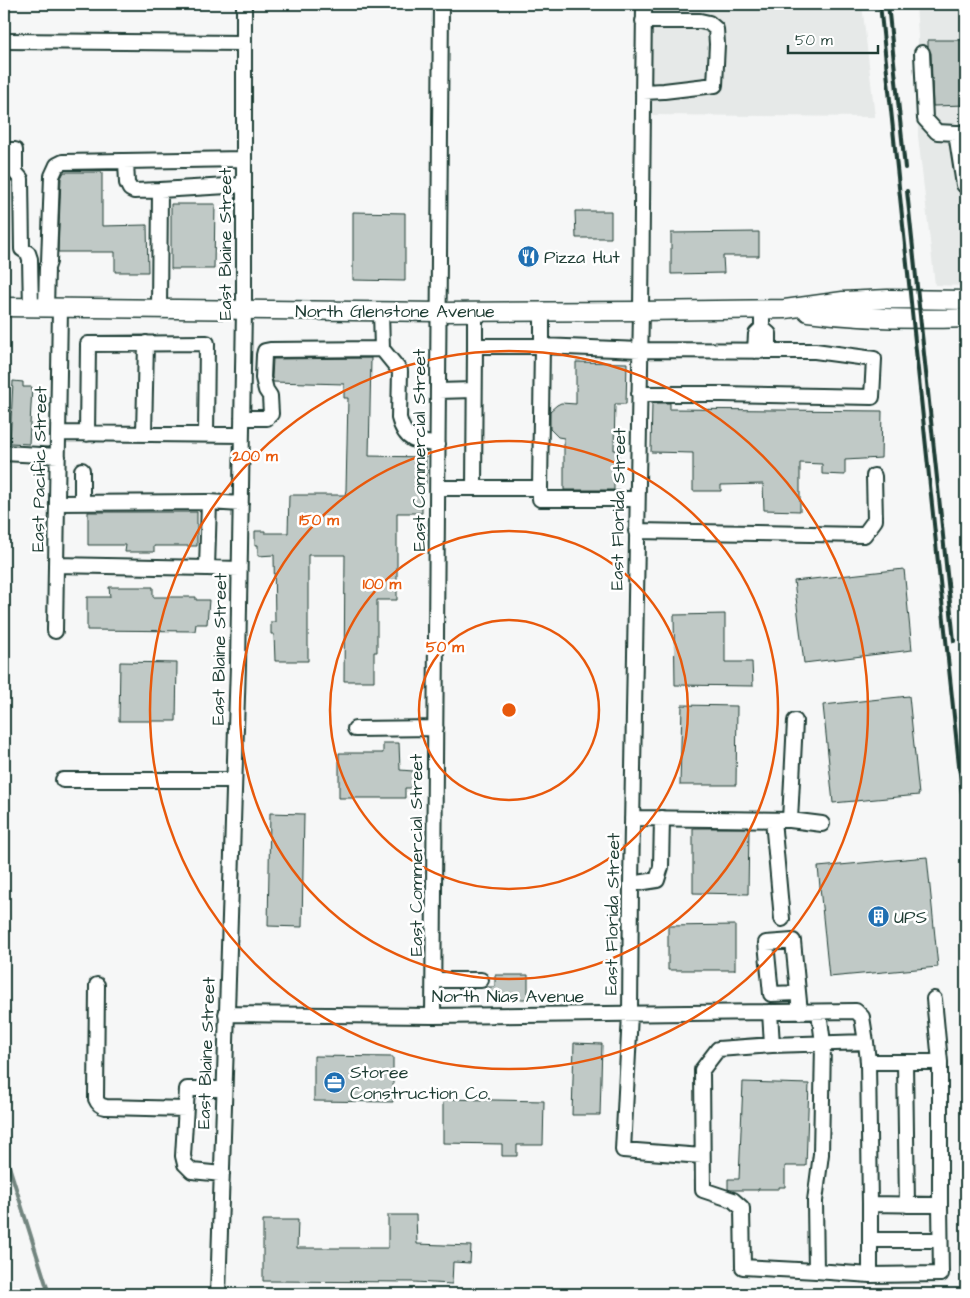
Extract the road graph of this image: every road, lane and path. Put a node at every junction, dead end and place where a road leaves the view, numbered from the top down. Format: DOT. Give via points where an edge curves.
graph roads {
  1 [pos="244,4"];
  2 [pos="441,4"];
  3 [pos="644,4"];
  4 [pos="643,21"];
  5 [pos="4,41"];
  6 [pos="244,43"];
  7 [pos="922,53"];
  8 [pos="643,92"];
  9 [pos="961,133"];
  10 [pos="4,150"];
  11 [pos="244,159"];
  12 [pos="126,161"];
  13 [pos="9,172"];
  14 [pos="244,185"];
  15 [pos="966,185"];
  16 [pos="160,190"];
  17 [pos="966,300"];
  18 [pos="4,307"];
  19 [pos="46,308"];
  20 [pos="159,309"];
  21 [pos="762,309"];
  22 [pos="785,309"];
  23 [pos="244,310"];
  24 [pos="641,310"];
  25 [pos="381,311"];
  26 [pos="542,311"];
  27 [pos="439,312"];
  28 [pos="475,312"];
  29 [pos="966,318"];
  30 [pos="146,343"];
  31 [pos="475,346"];
  32 [pos="542,346"];
  33 [pos="382,349"];
  34 [pos="640,350"];
  35 [pos="762,351"];
  36 [pos="474,390"];
  37 [pos="438,391"];
  38 [pos="639,394"];
  39 [pos="242,418"];
  40 [pos="59,433"];
  41 [pos="87,434"];
  42 [pos="144,434"];
  43 [pos="206,435"];
  44 [pos="242,435"];
  45 [pos="438,444"];
  46 [pos="4,454"];
  47 [pos="58,456"];
  48 [pos="82,470"];
  49 [pos="874,476"];
  50 [pos="438,488"];
  51 [pos="474,488"];
  52 [pos="540,488"];
  53 [pos="637,499"];
  54 [pos="208,502"];
  55 [pos="57,503"];
  56 [pos="82,503"];
  57 [pos="241,504"];
  58 [pos="636,530"];
  59 [pos="56,565"];
  60 [pos="207,568"];
  61 [pos="239,568"];
  62 [pos="55,631"];
  63 [pos="794,722"];
  64 [pos="436,728"];
  65 [pos="355,729"];
  66 [pos="63,780"];
  67 [pos="234,780"];
  68 [pos="632,818"];
  69 [pos="662,818"];
  70 [pos="773,820"];
  71 [pos="790,820"];
  72 [pos="822,824"];
  73 [pos="631,884"];
  74 [pos="782,919"];
  75 [pos="434,980"];
  76 [pos="481,980"];
  77 [pos="97,985"];
  78 [pos="798,993"];
  79 [pos="934,999"];
  80 [pos="770,1012"];
  81 [pos="800,1012"];
  82 [pos="819,1012"];
  83 [pos="226,1014"];
  84 [pos="630,1014"];
  85 [pos="434,1016"];
  86 [pos="866,1042"];
  87 [pos="823,1043"];
  88 [pos="772,1045"];
  89 [pos="868,1062"];
  90 [pos="905,1062"];
  91 [pos="940,1062"];
  92 [pos="224,1089"];
  93 [pos="186,1109"];
  94 [pos="702,1156"];
  95 [pos="222,1174"];
  96 [pos="870,1204"];
  97 [pos="907,1205"];
  98 [pos="940,1205"];
  99 [pos="871,1240"];
  100 [pos="940,1240"];
  101 [pos="816,1271"];
  102 [pos="870,1275"];
  103 [pos="218,1294"];
  1 -- 6 [label="street, East Blaine Street"];
  2 -- 27 [label="street, East Commercial Street"];
  3 -- 4 [label="street, East Florida Street"];
  4 -- 8 [label="street, East Florida Street"];
  4 -- 8 [label="street" via="709,23 716,29 717,44 714,85"];
  5 -- 6 [label="street"];
  6 -- 11 [label="street, East Blaine Street"];
  7 -- 9 [label="street" via="925,119 937,132"];
  8 -- 24 [label="street, East Florida Street"];
  9 -- 15 [label="street"];
  10 -- 13 [label="street" via="15,150"];
  11 -- 12 [label="street"];
  11 -- 14 [label="street, East Blaine Street"];
  12 -- 16 [label="street" via="130,189"];
  12 -- 19 [label="street" via="63,162 57,165 52,176"];
  13 -- 19 [label="street" via="21,179 22,249 28,253"];
  14 -- 16 [label="street"];
  14 -- 23 [label="street, East Blaine Street"];
  16 -- 20 [label="street"];
  17 -- 22 [label="main road, North Glenstone Avenue" via="842,301"];
  18 -- 19 [label="main road, North Glenstone Avenue"];
  19 -- 20 [label="main road, North Glenstone Avenue"];
  19 -- 40 [label="street, East Pacific Street"];
  20 -- 23 [label="main road, North Glenstone Avenue"];
  21 -- 22 [label="main road, North Glenstone Avenue"];
  21 -- 24 [label="main road, North Glenstone Avenue"];
  21 -- 35 [label="street" via="762,328 770,334"];
  22 -- 29 [label="main road, North Glenstone Avenue" via="844,317"];
  23 -- 25 [label="main road, North Glenstone Avenue"];
  23 -- 39 [label="street, East Blaine Street"];
  24 -- 26 [label="main road, North Glenstone Avenue"];
  24 -- 34 [label="street, East Florida Street"];
  25 -- 27 [label="main road, North Glenstone Avenue"];
  25 -- 33 [label="street"];
  26 -- 28 [label="main road, North Glenstone Avenue"];
  26 -- 32 [label="street"];
  27 -- 28 [label="main road, North Glenstone Avenue"];
  27 -- 37 [label="street, East Commercial Street"];
  28 -- 31 [label="street"];
  30 -- 41 [label="street" via="88,344"];
  30 -- 42 [label="street"];
  30 -- 43 [label="street" via="207,343"];
  31 -- 32 [label="street"];
  31 -- 36 [label="street"];
  32 -- 34 [label="street"];
  32 -- 52 [label="street"];
  33 -- 39 [label="street" via="267,350 263,378 270,396 271,414 267,418"];
  33 -- 45 [label="street" via="400,371 399,418 407,436 421,444"];
  34 -- 35 [label="street"];
  34 -- 38 [label="street, East Florida Street"];
  35 -- 38 [label="street" via="814,351 874,359 872,397"];
  36 -- 37 [label="street"];
  36 -- 51 [label="street"];
  37 -- 45 [label="street, East Commercial Street"];
  38 -- 53 [label="street, East Florida Street"];
  39 -- 44 [label="street, East Blaine Street"];
  40 -- 41 [label="street"];
  40 -- 47 [label="street, East Pacific Street"];
  41 -- 42 [label="street"];
  42 -- 43 [label="street"];
  43 -- 44 [label="street"];
  44 -- 57 [label="street, East Blaine Street"];
  45 -- 50 [label="street, East Commercial Street"];
  46 -- 47 [label="street"];
  47 -- 55 [label="street, East Pacific Street"];
  48 -- 56 [label="street"];
  49 -- 58 [label="street" via="875,520 864,535"];
  50 -- 51 [label="street"];
  50 -- 64 [label="street, East Commercial Street"];
  51 -- 52 [label="street"];
  52 -- 53 [label="street" via="540,499"];
  53 -- 58 [label="street, East Florida Street"];
  54 -- 56 [label="street"];
  54 -- 57 [label="street"];
  54 -- 60 [label="street"];
  55 -- 56 [label="street"];
  55 -- 59 [label="street, East Pacific Street"];
  57 -- 61 [label="street, East Blaine Street"];
  58 -- 68 [label="street, East Florida Street"];
  59 -- 60 [label="street"];
  59 -- 62 [label="street, East Pacific Street"];
  60 -- 61 [label="street"];
  61 -- 67 [label="street, East Blaine Street"];
  63 -- 71 [label="street"];
  64 -- 65 [label="street"];
  64 -- 75 [label="street, East Commercial Street"];
  66 -- 67 [label="street"];
  67 -- 83 [label="street, East Blaine Street"];
  68 -- 69 [label="street"];
  68 -- 73 [label="street, East Florida Street"];
  69 -- 70 [label="street"];
  69 -- 73 [label="street" via="661,867 657,880"];
  70 -- 71 [label="street"];
  70 -- 74 [label="street"];
  71 -- 72 [label="street"];
  73 -- 84 [label="street, East Florida Street"];
  75 -- 76 [label="street"];
  75 -- 85 [label="street, East Commercial Street"];
  77 -- 93 [label="street" via="97,1103 101,1106"];
  78 -- 81 [label="street"];
  79 -- 91 [label="street"];
  80 -- 81 [label="street, North Nias Avenue"];
  80 -- 84 [label="street, North Nias Avenue"];
  80 -- 88 [label="street"];
  81 -- 82 [label="street, North Nias Avenue"];
  82 -- 86 [label="street, North Nias Avenue" via="856,1012 862,1017"];
  82 -- 87 [label="street"];
  83 -- 85 [label="street, North Nias Avenue"];
  83 -- 92 [label="street, East Blaine Street"];
  84 -- 85 [label="street, North Nias Avenue"];
  84 -- 94 [label="street, East Florida Street" via="624,1150"];
  86 -- 87 [label="street"];
  86 -- 89 [label="street, North Nias Avenue"];
  87 -- 88 [label="street"];
  87 -- 101 [label="street" via="821,1154 815,1201"];
  88 -- 94 [label="street" via="718,1049 702,1070"];
  89 -- 90 [label="street"];
  89 -- 96 [label="street, North Nias Avenue"];
  90 -- 91 [label="street"];
  90 -- 97 [label="street"];
  91 -- 98 [label="street"];
  92 -- 93 [label="street" via="187,1089"];
  92 -- 95 [label="street, East Blaine Street"];
  93 -- 95 [label="street" via="185,1164 192,1171"];
  94 -- 101 [label="street" via="703,1190 733,1200 742,1208 742,1267"];
  95 -- 103 [label="street, East Blaine Street"];
  96 -- 97 [label="street"];
  96 -- 99 [label="street, North Nias Avenue"];
  97 -- 98 [label="street"];
  98 -- 100 [label="street"];
  99 -- 100 [label="street"];
  99 -- 102 [label="street, North Nias Avenue"];
  100 -- 102 [label="street" via="941,1274"];
  101 -- 102 [label="street"];
}
